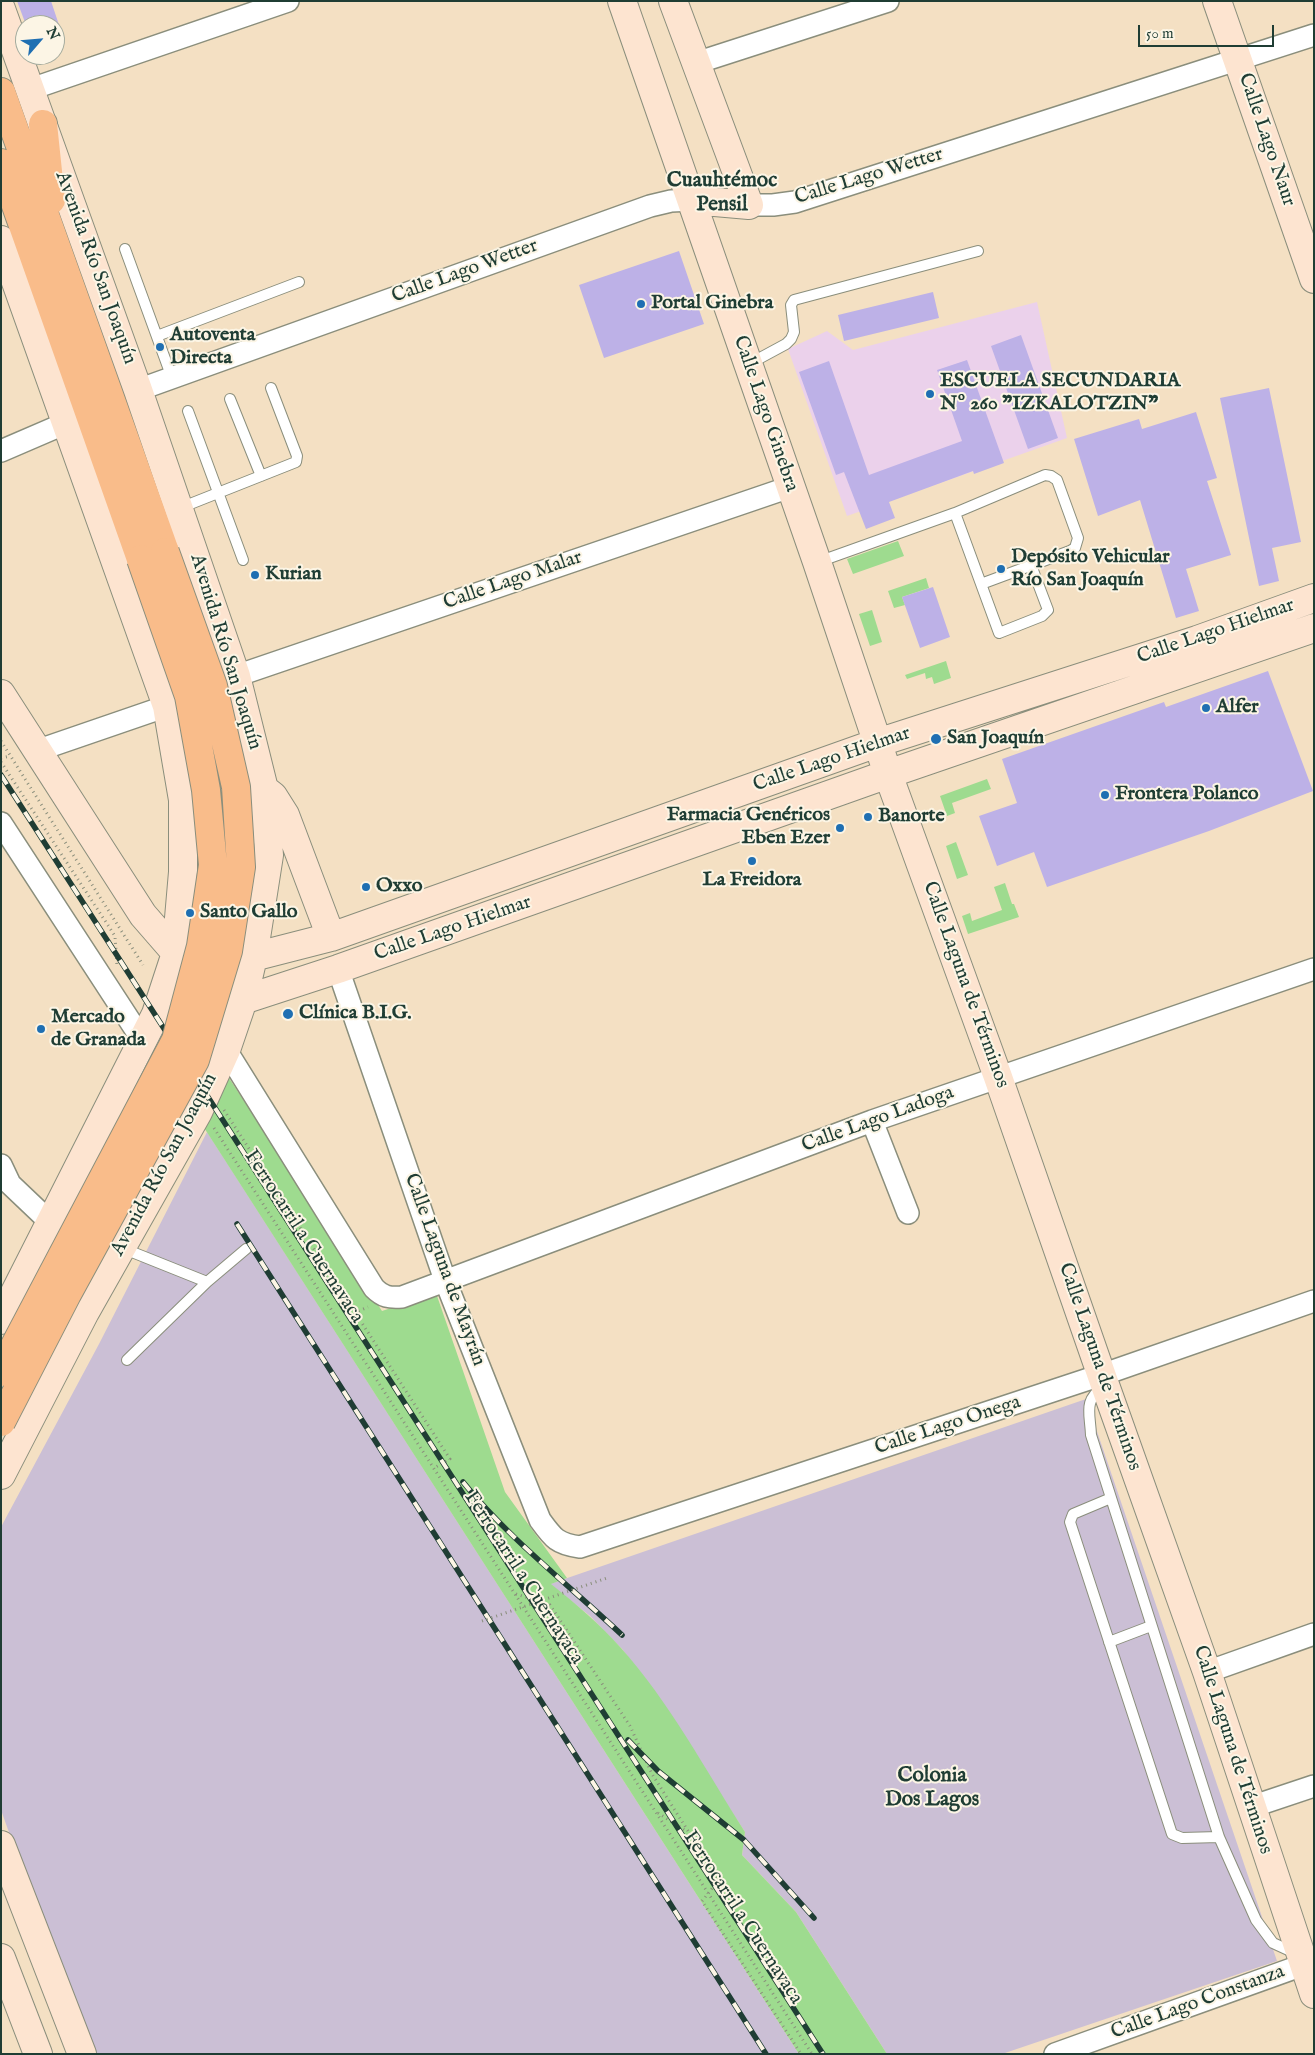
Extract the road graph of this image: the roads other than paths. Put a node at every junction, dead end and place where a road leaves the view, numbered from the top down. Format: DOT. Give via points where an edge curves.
graph roads {
  1 [pos="288,1"];
  2 [pos="622,1"];
  3 [pos="673,1"];
  4 [pos="888,1"];
  5 [pos="1217,1"];
  6 [pos="1,9"];
  7 [pos="1314,35"];
  8 [pos="1238,59"];
  9 [pos="696,63"];
  10 [pos="31,89"];
  11 [pos="1,92"];
  12 [pos="43,124"];
  13 [pos="1,163"];
  14 [pos="1,196"];
  15 [pos="692,200"];
  16 [pos="750,205"];
  17 [pos="1,240"];
  18 [pos="30,243"];
  19 [pos="56,246"];
  20 [pos="125,249"];
  21 [pos="978,251"];
  22 [pos="1314,279"];
  23 [pos="299,282"];
  24 [pos="157,336"];
  25 [pos="748,364"];
  26 [pos="172,378"];
  27 [pos="271,388"];
  28 [pos="138,390"];
  29 [pos="230,399"];
  30 [pos="188,411"];
  31 [pos="66,423"];
  32 [pos="1,451"];
  33 [pos="261,476"];
  34 [pos="790,487"];
  35 [pos="218,493"];
  36 [pos="179,508"];
  37 [pos="955,513"];
  38 [pos="153,556"];
  39 [pos="243,560"];
  40 [pos="817,562"];
  41 [pos="1031,566"];
  42 [pos="981,584"];
  43 [pos="1314,598"];
  44 [pos="1314,628"];
  45 [pos="236,676"];
  46 [pos="1,694"];
  47 [pos="167,706"];
  48 [pos="877,743"];
  49 [pos="36,751"];
  50 [pos="888,774"];
  51 [pos="264,789"];
  52 [pos="183,800"];
  53 [pos="1,823"];
  54 [pos="331,937"];
  55 [pos="176,953"];
  56 [pos="253,957"];
  57 [pos="1314,968"];
  58 [pos="338,969"];
  59 [pos="242,1000"];
  60 [pos="143,1041"];
  61 [pos="226,1050"];
  62 [pos="998,1076"];
  63 [pos="872,1121"];
  64 [pos="1,1166"];
  65 [pos="908,1213"];
  66 [pos="51,1223"];
  67 [pos="121,1248"];
  68 [pos="246,1249"];
  69 [pos="24,1272"];
  70 [pos="445,1280"];
  71 [pos="207,1282"];
  72 [pos="1314,1301"];
  73 [pos="85,1312"];
  74 [pos="1,1320"];
  75 [pos="127,1360"];
  76 [pos="1,1372"];
  77 [pos="1103,1380"];
  78 [pos="1,1422"];
  79 [pos="1,1475"];
  80 [pos="1111,1498"];
  81 [pos="580,1547"];
  82 [pos="1152,1626"];
  83 [pos="1314,1634"];
  84 [pos="1109,1642"];
  85 [pos="1207,1672"];
  86 [pos="1314,1786"];
  87 [pos="1251,1807"];
  88 [pos="1219,1836"];
  89 [pos="1,1845"];
  90 [pos="1,1958"];
  91 [pos="1306,1961"];
  92 [pos="1314,1994"];
  93 [pos="38,2054"];
  94 [pos="82,2054"];
  95 [pos="1055,2054"];
  1 -- 10 [label="street"];
  2 -- 15 [label="street, Calle Lago Ginebra"];
  3 -- 9 [label="street"];
  4 -- 9 [label="street"];
  5 -- 8 [label="street, Calle Lago Naur"];
  6 -- 10 [label="street, Avenida Río San Joaquín"];
  7 -- 8 [label="street, Calle Lago Wetter"];
  8 -- 16 [label="street, Calle Lago Wetter" via="795,202"];
  8 -- 22 [label="street, Calle Lago Naur"];
  9 -- 16 [label="street"];
  10 -- 12 [label="street, Avenida Río San Joaquín"];
  11 -- 19 [label="highway, Avenida Río San Joaquín"];
  12 -- 19 [label="highway"];
  12 -- 28 [label="street, Avenida Río San Joaquín"];
  13 -- 18 [label="highway, Avenida Río San Joaquín"];
  14 -- 18 [label="highway"];
  15 -- 16 [label="street, Calle Lago Wetter"];
  15 -- 25 [label="street, Calle Lago Ginebra"];
  15 -- 26 [label="street, Calle Lago Wetter" via="650,206"];
  17 -- 31 [label="street"];
  18 -- 38 [label="highway, Avenida Río San Joaquín"];
  19 -- 38 [label="highway, Avenida Río San Joaquín"];
  20 -- 24 [label="lane"];
  21 -- 25 [label="lane" via="794,300 791,305 794,332 791,339"];
  23 -- 24 [label="lane"];
  24 -- 26 [label="lane"];
  25 -- 34 [label="street, Calle Lago Ginebra"];
  26 -- 28 [label="street, Calle Lago Wetter"];
  27 -- 33 [label="lane" via="297,459"];
  28 -- 36 [label="street, Avenida Río San Joaquín"];
  29 -- 33 [label="lane"];
  30 -- 35 [label="lane"];
  31 -- 32 [label="street"];
  31 -- 47 [label="street"];
  33 -- 35 [label="lane"];
  34 -- 40 [label="street, Calle Lago Ginebra"];
  34 -- 45 [label="street, Calle Lago Malar"];
  35 -- 36 [label="lane"];
  35 -- 39 [label="lane"];
  36 -- 45 [label="street, Avenida Río San Joaquín"];
  37 -- 40 [label="lane"];
  37 -- 41 [label="lane" via="1045,475 1057,480 1078,543 1070,551"];
  37 -- 42 [label="lane"];
  38 -- 76 [label="highway, Avenida Río San Joaquín, bridge" via="189,696 206,790 213,865 201,946 176,1040"];
  38 -- 78 [label="highway, Avenida Río San Joaquín, bridge" via="213,686 236,787 241,867 228,951 195,1060"];
  40 -- 48 [label="street, Calle Lago Ginebra"];
  41 -- 42 [label="lane"];
  41 -- 42 [label="lane" via="1048,610 1042,616 999,633"];
  43 -- 48 [label="street, Calle Lago Hielmar" via="1196,640"];
  44 -- 50 [label="street, Calle Lago Hielmar"];
  45 -- 51 [label="street, Avenida Río San Joaquín"];
  46 -- 49 [label="street"];
  47 -- 49 [label="street"];
  47 -- 52 [label="street"];
  48 -- 50 [label="street, Calle Laguna de Términos"];
  48 -- 54 [label="street, Calle Lago Hielmar"];
  49 -- 55 [label="street" via="143,915"];
  50 -- 58 [label="street, Calle Lago Hielmar"];
  50 -- 62 [label="street, Calle Laguna de Términos"];
  51 -- 52 [label="street"];
  51 -- 54 [label="street" via="285,815"];
  51 -- 56 [label="street, Avenida Río San Joaquín" via="269,855"];
  52 -- 55 [label="street" via="183,872"];
  53 -- 60 [label="street"];
  54 -- 56 [label="street, Calle Lago Hielmar"];
  55 -- 56 [label="street, Calle Lago Hielmar"];
  55 -- 60 [label="street" via="156,1014"];
  56 -- 59 [label="street, Avenida Río San Joaquín"];
  57 -- 62 [label="street, Calle Lago Ladoga"];
  58 -- 59 [label="street, Calle Lago Hielmar"];
  58 -- 70 [label="street, Calle Laguna de Mayrán"];
  59 -- 61 [label="street, Avenida Río San Joaquín"];
  60 -- 66 [label="street"];
  61 -- 67 [label="street, Avenida Río San Joaquín" via="198,1112"];
  61 -- 70 [label="street, Calle Lago Ladoga" via="374,1288 390,1298 402,1297"];
  62 -- 63 [label="street, Calle Lago Ladoga"];
  62 -- 77 [label="street, Calle Laguna de Términos"];
  63 -- 65 [label="street"];
  63 -- 70 [label="street, Calle Lago Ladoga"];
  64 -- 66 [label="street" via="10,1184"];
  66 -- 67 [label="street" via="73,1238 102,1250"];
  66 -- 69 [label="street"];
  67 -- 71 [label="lane"];
  67 -- 73 [label="street, Avenida Río San Joaquín"];
  68 -- 71 [label="lane"];
  69 -- 73 [label="street" via="54,1280 74,1292"];
  69 -- 74 [label="street"];
  70 -- 81 [label="street, Calle Laguna de Mayrán" via="540,1520 551,1536 564,1545"];
  71 -- 75 [label="lane"];
  72 -- 77 [label="street, Calle Lago Onega"];
  73 -- 79 [label="street, Avenida Río San Joaquín"];
  77 -- 80 [label="lane" via="1089,1402 1091,1435"];
  77 -- 81 [label="street, Calle Lago Onega"];
  77 -- 85 [label="street, Calle Laguna de Términos"];
  80 -- 82 [label="lane"];
  80 -- 84 [label="lane" via="1073,1514 1070,1522"];
  82 -- 84 [label="lane"];
  82 -- 88 [label="lane"];
  83 -- 85 [label="street"];
  84 -- 88 [label="lane" via="1172,1834 1182,1838"];
  85 -- 87 [label="street, Calle Laguna de Términos"];
  86 -- 87 [label="street"];
  87 -- 91 [label="street, Calle Laguna de Términos"];
  88 -- 91 [label="lane" via="1256,1920 1273,1943"];
  89 -- 94 [label="street"];
  90 -- 93 [label="street"];
  91 -- 92 [label="street, Calle Laguna de Términos"];
  91 -- 95 [label="street, Calle Lago Constanza"];
}
